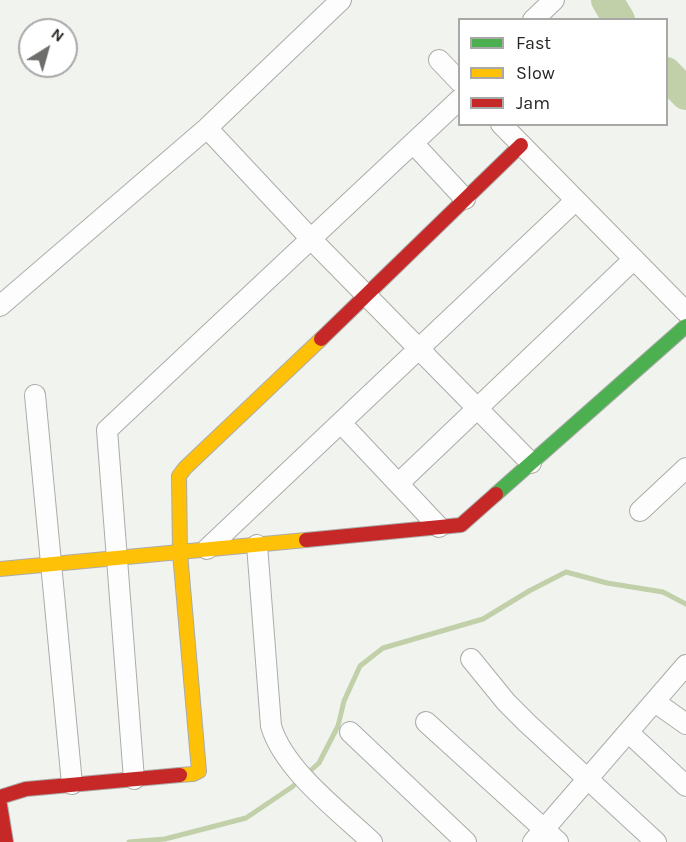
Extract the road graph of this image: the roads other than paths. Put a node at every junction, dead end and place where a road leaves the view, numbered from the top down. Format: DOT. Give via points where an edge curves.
graph roads {
  1 [pos="341,0"];
  2 [pos="554,0"];
  3 [pos="535,18"];
  4 [pos="439,60"];
  5 [pos="458,81"];
  6 [pos="458,100"];
  7 [pos="503,126"];
  8 [pos="207,128"];
  9 [pos="413,143"];
  10 [pos="521,145"];
  11 [pos="465,199"];
  12 [pos="576,201"];
  13 [pos="310,239"];
  14 [pos="634,259"];
  15 [pos="367,295"];
  16 [pos="0,306"];
  17 [pos="686,312"];
  18 [pos="686,326"];
  19 [pos="420,348"];
  20 [pos="36,395"];
  21 [pos="477,409"];
  22 [pos="341,423"];
  23 [pos="531,463"];
  24 [pos="686,468"];
  25 [pos="399,483"];
  26 [pos="640,511"];
  27 [pos="439,528"];
  28 [pos="257,545"];
  29 [pos="207,549"];
  30 [pos="180,553"];
  31 [pos="117,558"];
  32 [pos="50,564"];
  33 [pos="0,569"];
  34 [pos="471,658"];
  35 [pos="686,665"];
  36 [pos="655,702"];
  37 [pos="426,722"];
  38 [pos="686,724"];
  39 [pos="350,732"];
  40 [pos="628,732"];
  41 [pos="134,779"];
  42 [pos="587,780"];
  43 [pos="72,784"];
  44 [pos="686,786"];
  45 [pos="0,797"];
  46 [pos="1,812"];
  47 [pos="545,838"];
  48 [pos="6,842"];
  49 [pos="372,842"];
  50 [pos="466,842"];
  51 [pos="656,842"];
  1 -- 8 [label="street"];
  2 -- 3 [label="street"];
  4 -- 5 [label="street"];
  6 -- 9 [label="street"];
  7 -- 10 [label="street"];
  8 -- 13 [label="street"];
  8 -- 16 [label="street"];
  9 -- 11 [label="street"];
  9 -- 13 [label="street"];
  10 -- 11 [label="street"];
  10 -- 12 [label="street"];
  11 -- 15 [label="street"];
  12 -- 14 [label="street"];
  12 -- 19 [label="street"];
  13 -- 15 [label="street"];
  13 -- 31 [label="street" via="107,430"];
  14 -- 17 [label="street"];
  14 -- 21 [label="street"];
  15 -- 19 [label="street"];
  15 -- 30 [label="street" via="184,468 178,483"];
  18 -- 23 [label="street"];
  19 -- 21 [label="street"];
  19 -- 22 [label="street"];
  20 -- 32 [label="street"];
  21 -- 23 [label="street"];
  21 -- 25 [label="street"];
  22 -- 25 [label="street"];
  22 -- 29 [label="street"];
  23 -- 27 [label="street" via="461,525"];
  24 -- 26 [label="street"];
  25 -- 27 [label="street"];
  27 -- 28 [label="street"];
  28 -- 29 [label="street"];
  28 -- 49 [label="street" via="271,726 276,742 301,774"];
  29 -- 30 [label="street"];
  30 -- 31 [label="street"];
  30 -- 41 [label="street" via="199,771"];
  31 -- 32 [label="street"];
  31 -- 41 [label="street"];
  32 -- 33 [label="street"];
  32 -- 43 [label="street"];
  34 -- 42 [label="street" via="506,702"];
  35 -- 36 [label="street"];
  36 -- 38 [label="street"];
  36 -- 40 [label="street"];
  37 -- 47 [label="street"];
  39 -- 50 [label="street"];
  40 -- 42 [label="street"];
  40 -- 44 [label="street"];
  41 -- 43 [label="street"];
  42 -- 47 [label="street"];
  42 -- 51 [label="street"];
  43 -- 45 [label="street" via="26,789"];
  46 -- 48 [label="street"];
}
